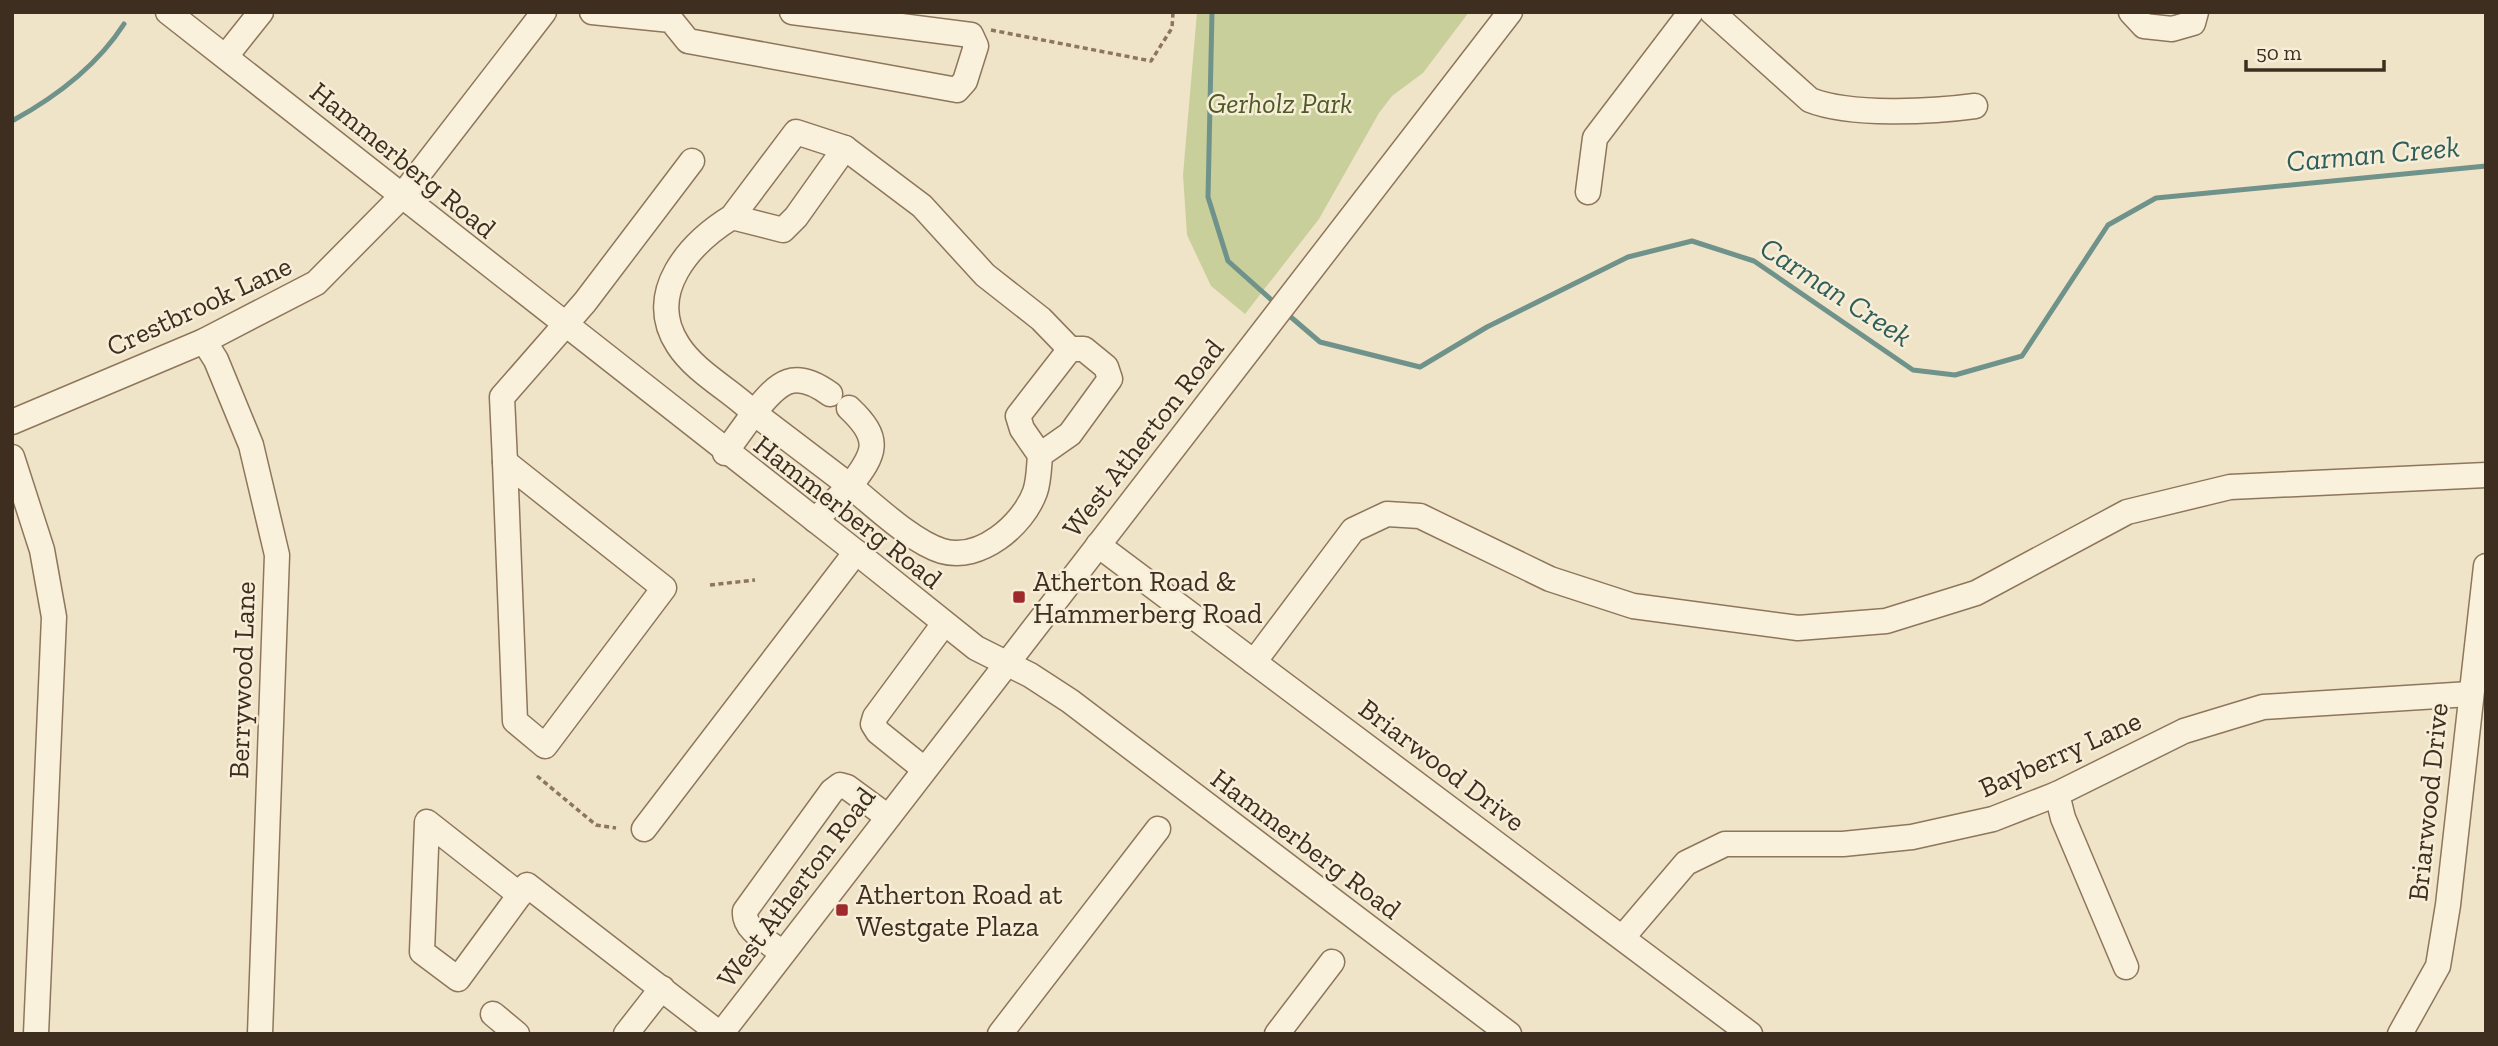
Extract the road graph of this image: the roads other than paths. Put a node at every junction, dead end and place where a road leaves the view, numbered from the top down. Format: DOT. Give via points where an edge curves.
graph roads {
  1 [pos="168,12"];
  2 [pos="261,12"];
  3 [pos="544,12"];
  4 [pos="592,12"];
  5 [pos="792,12"];
  6 [pos="1510,12"];
  7 [pos="1691,12"];
  8 [pos="1712,12"];
  9 [pos="2131,12"];
  10 [pos="2196,12"];
  11 [pos="674,16"];
  12 [pos="226,56"];
  13 [pos="1975,106"];
  14 [pos="845,148"];
  15 [pos="692,160"];
  16 [pos="1588,192"];
  17 [pos="401,197"];
  18 [pos="732,217"];
  19 [pos="565,327"];
  20 [pos="204,341"];
  21 [pos="1070,349"];
  22 [pos="754,413"];
  23 [pos="12,422"];
  24 [pos="725,453"];
  25 [pos="1040,455"];
  26 [pos="12,457"];
  27 [pos="505,462"];
  28 [pos="2486,475"];
  29 [pos="850,486"];
  30 [pos="815,520"];
  31 [pos="1098,545"];
  32 [pos="856,552"];
  33 [pos="2486,566"];
  34 [pos="943,625"];
  35 [pos="1254,662"];
  36 [pos="1006,663"];
  37 [pos="2470,694"];
  38 [pos="925,769"];
  39 [pos="2057,794"];
  40 [pos="888,817"];
  41 [pos="644,829"];
  42 [pos="1158,829"];
  43 [pos="520,895"];
  44 [pos="1623,937"];
  45 [pos="783,953"];
  46 [pos="1332,962"];
  47 [pos="2126,967"];
  48 [pos="662,988"];
  49 [pos="493,1014"];
  50 [pos="36,1034"];
  51 [pos="260,1034"];
  52 [pos="517,1034"];
  53 [pos="626,1034"];
  54 [pos="721,1034"];
  55 [pos="1000,1034"];
  56 [pos="1277,1034"];
  57 [pos="1509,1034"];
  58 [pos="1750,1034"];
  59 [pos="2400,1034"];
  1 -- 12 [label="street, Hammerberg Road"];
  2 -- 12 [label="street"];
  3 -- 17 [label="street, Crestbrook Lane"];
  4 -- 11 [label="street"];
  5 -- 11 [label="street" via="971,35 976,46 965,81 957,90 688,41"];
  6 -- 31 [label="street, West Atherton Road"];
  7 -- 16 [label="street" via="1595,138"];
  8 -- 13 [label="street" via="1810,100 1830,108 1945,110"];
  9 -- 10 [label="street" via="2144,26 2172,29 2193,23"];
  12 -- 17 [label="street, Hammerberg Road"];
  14 -- 18 [label="street" via="783,230"];
  14 -- 18 [label="street" via="796,132"];
  14 -- 21 [label="street" via="922,206 985,275 1041,319"];
  15 -- 19 [label="street"];
  17 -- 19 [label="street, Hammerberg Road"];
  17 -- 20 [label="street, Crestbrook Lane" via="316,283"];
  18 -- 22 [label="street" via="695,244 677,266 669,320 677,344 690,359"];
  19 -- 24 [label="street, Hammerberg Road"];
  19 -- 27 [label="street" via="502,397"];
  20 -- 23 [label="street, Crestbrook Lane"];
  20 -- 51 [label="street, Berrywood Lane" via="251,445 277,555"];
  21 -- 25 [label="street" via="1018,416"];
  21 -- 25 [label="street" via="1084,349 1106,367 1110,379 1070,435"];
  22 -- 24 [label="street"];
  22 -- 29 [label="street"];
  22 -- 29 [label="street" via="772,390 799,379 812,381 839,401 864,422 873,439 870,460"];
  24 -- 30 [label="street, Hammerberg Road"];
  25 -- 29 [label="street" via="1035,491 1020,518 983,546 961,551 943,551 921,540"];
  26 -- 50 [label="street" via="42,550 54,617"];
  27 -- 27 [label="street" via="515,721 545,746 664,588"];
  28 -- 35 [label="street" via="2230,487 2127,512 1976,593 1886,621 1798,628 1633,606 1550,579 1420,516 1387,514 1353,530"];
  29 -- 30 [label="street"];
  30 -- 32 [label="street, Hammerberg Road"];
  31 -- 35 [label="street, Briarwood Drive"];
  31 -- 36 [label="street, West Atherton Road"];
  32 -- 34 [label="street, Hammerberg Road"];
  32 -- 41 [label="street"];
  33 -- 37 [label="street, Briarwood Drive"];
  34 -- 36 [label="street, Hammerberg Road"];
  34 -- 38 [label="street" via="873,724"];
  35 -- 44 [label="street, Briarwood Drive"];
  36 -- 38 [label="street, West Atherton Road"];
  36 -- 57 [label="street, Hammerberg Road" via="1070,701"];
  37 -- 39 [label="street, Bayberry Lane" via="2263,706 2184,731"];
  37 -- 59 [label="street, Briarwood Drive" via="2438,966"];
  38 -- 40 [label="street, West Atherton Road"];
  39 -- 44 [label="street, Bayberry Lane" via="1993,819 1912,837 1843,844 1725,844 1686,863"];
  39 -- 47 [label="street"];
  40 -- 45 [label="street, West Atherton Road"];
  40 -- 45 [label="street" via="847,787 840,785 832,791 745,911 748,926"];
  42 -- 55 [label="street"];
  43 -- 43 [label="street" via="458,979 422,952 427,822"];
  43 -- 48 [label="street" via="527,885"];
  44 -- 58 [label="street, Briarwood Drive"];
  45 -- 54 [label="street, West Atherton Road"];
  46 -- 56 [label="street"];
  48 -- 53 [label="street"];
  48 -- 54 [label="street"];
  49 -- 52 [label="street"];
}
